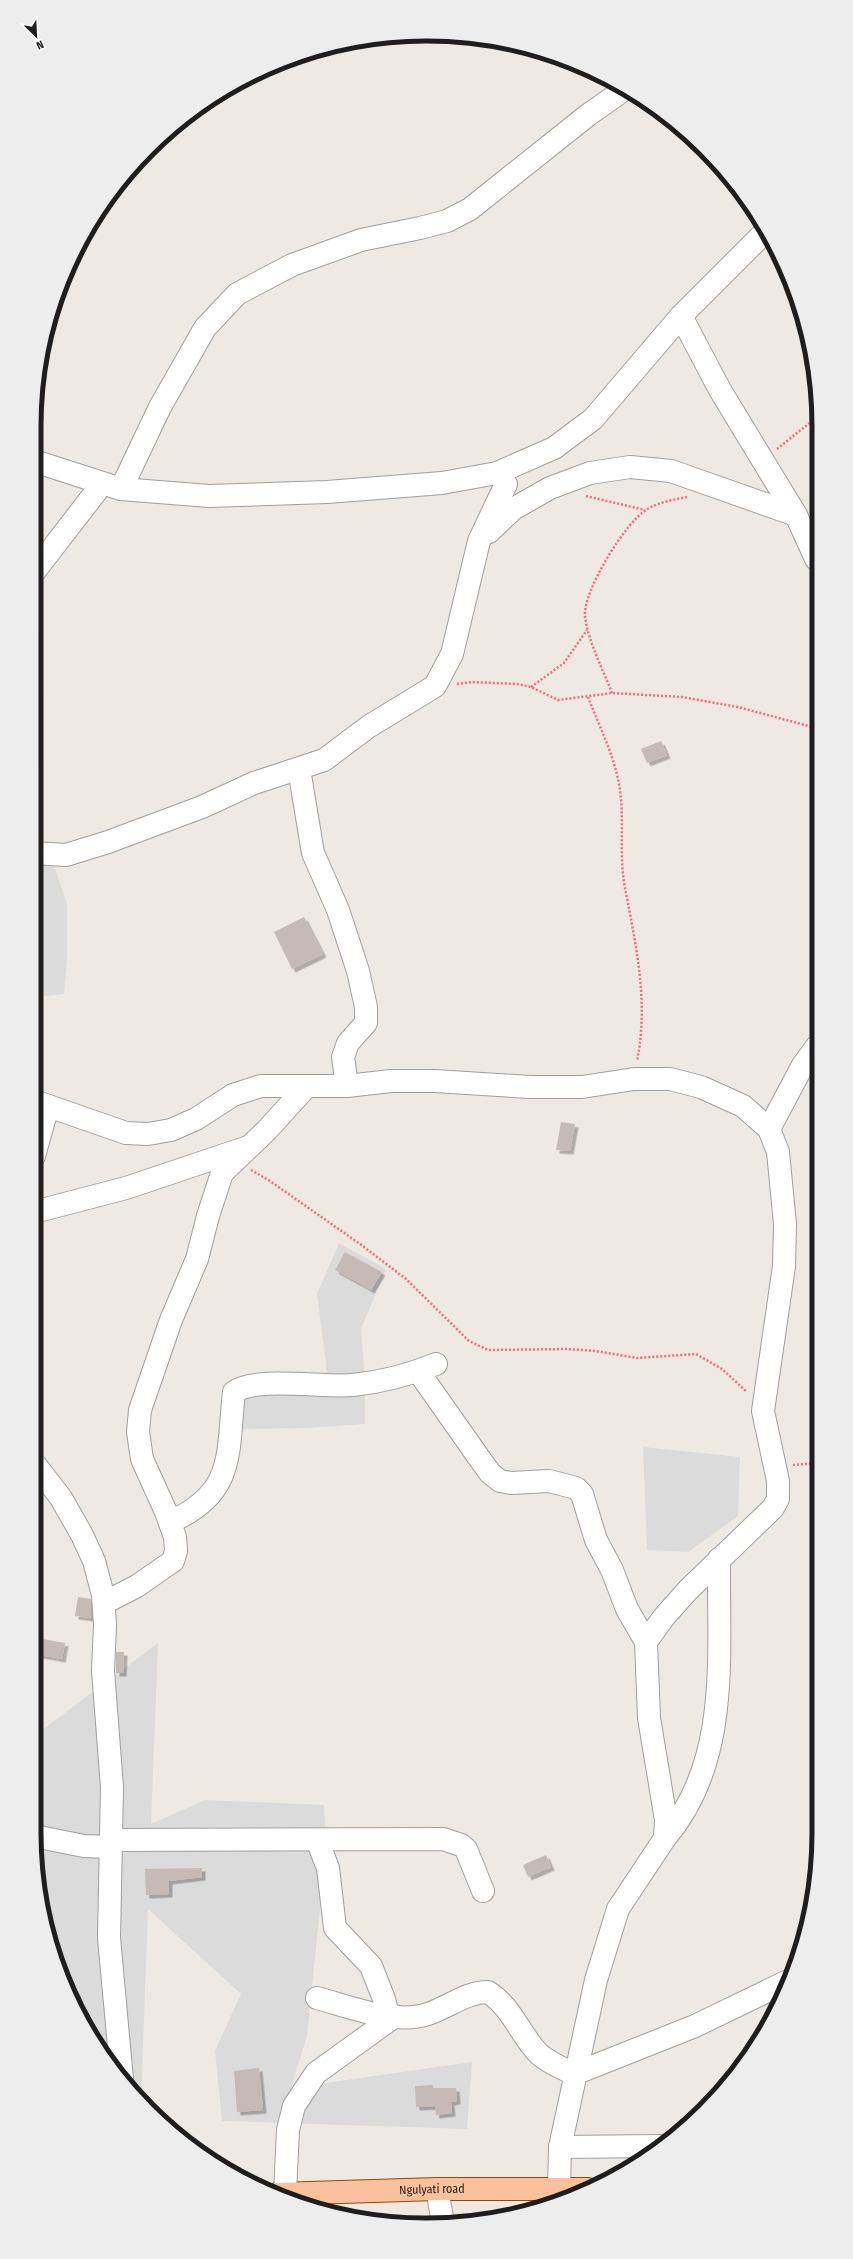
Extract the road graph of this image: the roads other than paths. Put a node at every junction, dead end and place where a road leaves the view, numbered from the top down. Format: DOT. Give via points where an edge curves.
graph roads {
  1 [pos="619,93"];
  2 [pos="761,236"];
  3 [pos="681,316"];
  4 [pos="41,463"];
  5 [pos="497,473"];
  6 [pos="112,486"];
  7 [pos="796,515"];
  8 [pos="479,541"];
  9 [pos="812,550"];
  10 [pos="41,564"];
  11 [pos="299,769"];
  12 [pos="41,853"];
  13 [pos="812,1053"];
  14 [pos="307,1086"];
  15 [pos="347,1086"];
  16 [pos="41,1104"];
  17 [pos="769,1129"];
  18 [pos="251,1146"];
  19 [pos="41,1210"];
  20 [pos="41,1472"];
  21 [pos="170,1522"];
  22 [pos="719,1559"];
  23 [pos="104,1603"];
  24 [pos="646,1642"];
  25 [pos="41,1837"];
  26 [pos="665,1838"];
  27 [pos="317,1840"];
  28 [pos="111,1844"];
  29 [pos="483,1891"];
  30 [pos="781,1984"];
  31 [pos="318,1998"];
  32 [pos="391,2016"];
  33 [pos="121,2067"];
  34 [pos="574,2074"];
  35 [pos="650,2146"];
  36 [pos="560,2147"];
  37 [pos="437,2189"];
  38 [pos="559,2189"];
  39 [pos="574,2189"];
  40 [pos="281,2190"];
  41 [pos="289,2193"];
  42 [pos="442,2217"];
  1 -- 6 [label="street" via="470,209 447,221 361,240 292,265 237,294 205,328"];
  2 -- 3 [label="street"];
  3 -- 5 [label="street" via="593,420 554,448"];
  3 -- 7 [label="street" via="720,390"];
  4 -- 6 [label="street"];
  5 -- 6 [label="street" via="442,483 327,492 210,496"];
  5 -- 8 [label="street" via="506,484"];
  6 -- 10 [label="street"];
  7 -- 8 [label="street" via="671,471 630,467 590,473 550,488 513,509"];
  7 -- 9 [label="street"];
  8 -- 11 [label="street" via="452,654 435,686 368,727 324,760"];
  11 -- 12 [label="street" via="254,783 202,807 101,844 66,855"];
  11 -- 15 [label="street" via="313,852 338,910 358,971 366,1007 366,1023 348,1043 343,1057"];
  13 -- 17 [label="street"];
  14 -- 15 [label="street"];
  14 -- 16 [label="street" via="261,1086 233,1095 196,1119 171,1130 148,1134 126,1133"];
  14 -- 18 [label="street"];
  15 -- 17 [label="street" via="435,1081 530,1087 582,1087 634,1079 670,1079 701,1086 743,1106"];
  17 -- 22 [label="street" via="778,1152 784,1224 782,1280 763,1411 775,1466 778,1499 773,1508"];
  18 -- 19 [label="street" via="126,1188"];
  18 -- 21 [label="street" via="222,1173 198,1259 171,1320 140,1410 138,1432 142,1459"];
  20 -- 23 [label="street" via="61,1498 82,1535 94,1561"];
  21 -- 23 [label="street" via="175,1537 176,1551 173,1561 137,1586"];
  21 -- 24 [label="street" via="200,1506 214,1492 226,1466 234,1392 241,1387 258,1384 352,1385 427,1367 490,1473 500,1481 549,1482 576,1488 582,1494 596,1540 612,1570 627,1609"];
  22 -- 24 [label="street" via="664,1617"];
  22 -- 26 [label="street" via="717,1702 712,1742 698,1788 677,1824"];
  23 -- 28 [label="street" via="103,1672 112,1787"];
  24 -- 26 [label="street" via="646,1693 666,1820"];
  25 -- 28 [label="street" via="84,1846"];
  26 -- 34 [label="street" via="618,1909 596,1980"];
  27 -- 28 [label="street"];
  27 -- 29 [label="street" via="443,1839 466,1849"];
  27 -- 32 [label="street" via="328,1868 335,1928 371,1966"];
  28 -- 33 [label="street" via="109,1938"];
  30 -- 34 [label="street" via="695,2026"];
  31 -- 32 [label="street"];
  32 -- 34 [label="street" via="408,2018 428,2014 468,1996 488,1992 505,2006 522,2033 540,2054"];
  32 -- 40 [label="street" via="316,2073 294,2106 288,2130"];
  34 -- 36 [label="street"];
  35 -- 36 [label="street"];
  36 -- 38 [label="street"];
  37 -- 38 [label="main road, Ngulyati road"];
  37 -- 41 [label="main road, Ngulyati road"];
  37 -- 42 [label="street"];
  38 -- 39 [label="main road, Ngulyati road"];
}
